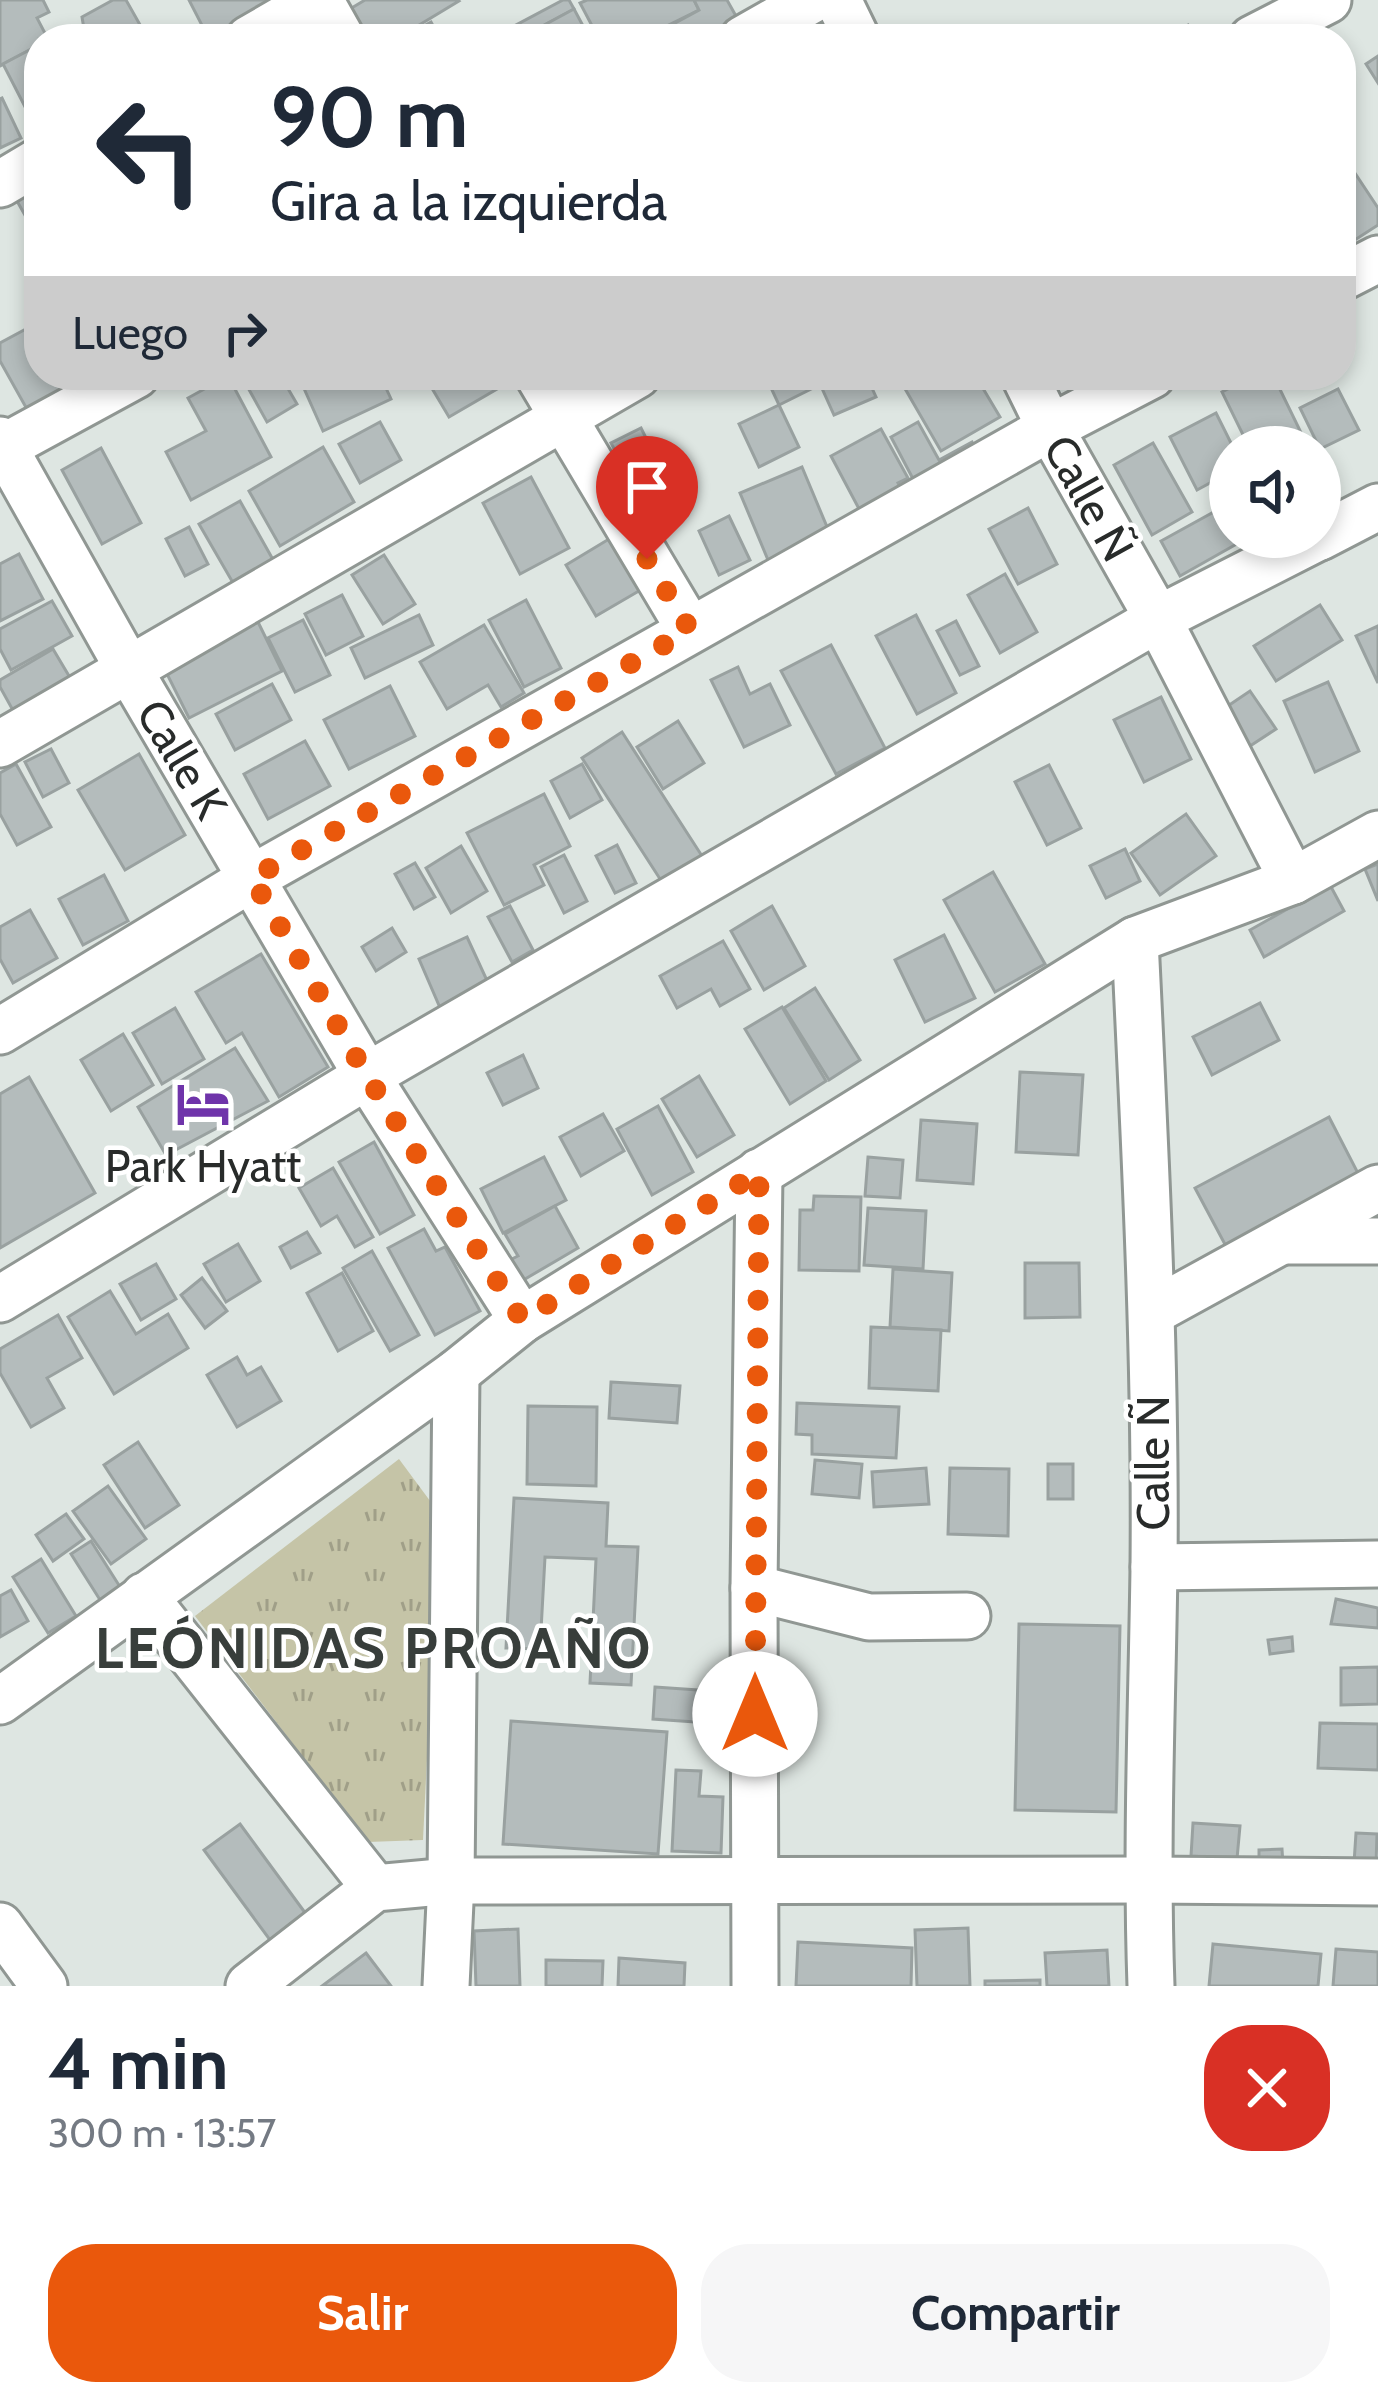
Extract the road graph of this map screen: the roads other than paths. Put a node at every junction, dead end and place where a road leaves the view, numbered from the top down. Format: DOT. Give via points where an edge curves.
graph roads {
  1 [pos="318,0"];
  2 [pos="812,0"];
  3 [pos="1328,0"];
  4 [pos="276,24"];
  5 [pos="770,24"];
  6 [pos="1281,24"];
  7 [pos="107,390"];
  8 [pos="546,390"];
  9 [pos="611,390"];
  10 [pos="1031,390"];
  11 [pos="1123,390"];
  12 [pos="562,418"];
  13 [pos="1050,428"];
  14 [pos="2,445"];
  15 [pos="1378,507"];
  16 [pos="1341,526"];
  17 [pos="1279,558"];
  18 [pos="1158,619"];
  19 [pos="690,630"];
  20 [pos="128,668"];
  21 [pos="0,744"];
  22 [pos="1378,834"];
  23 [pos="252,878"];
  24 [pos="1293,881"];
  25 [pos="1135,940"];
  26 [pos="0,1031"];
  27 [pos="367,1076"];
  28 [pos="759,1172"];
  29 [pos="1378,1188"];
  30 [pos="1282,1241"];
  31 [pos="1378,1241"];
  32 [pos="0,1299"];
  33 [pos="1152,1312"];
  34 [pos="522,1320"];
  35 [pos="456,1373"];
  36 [pos="1378,1564"];
  37 [pos="1154,1567"];
  38 [pos="754,1588"];
  39 [pos="144,1596"];
  40 [pos="967,1616"];
  41 [pos="0,1701"];
  42 [pos="1147,1880"];
  43 [pos="451,1881"];
  44 [pos="755,1882"];
  45 [pos="1378,1882"];
  46 [pos="375,1888"];
  47 [pos="0,1926"];
  48 [pos="44,1986"];
  49 [pos="249,1986"];
  50 [pos="446,1986"];
  51 [pos="754,1986"];
  52 [pos="1151,1986"];
  1 -- 4 [label="street"];
  2 -- 5 [label="street"];
  3 -- 6 [label="street"];
  7 -- 14 [label="street"];
  8 -- 12 [label="street"];
  9 -- 12 [label="street"];
  10 -- 13 [label="street, Calle Ñ"];
  11 -- 13 [label="street"];
  12 -- 19 [label="street"];
  12 -- 20 [label="street"];
  13 -- 18 [label="street, Calle Ñ"];
  13 -- 19 [label="street"];
  14 -- 20 [label="street, Calle K"];
  15 -- 16 [label="street"];
  17 -- 18 [label="street"];
  18 -- 24 [label="street, Calle Ñ"];
  18 -- 27 [label="street"];
  19 -- 23 [label="street"];
  20 -- 21 [label="street"];
  20 -- 23 [label="street, Calle K"];
  22 -- 24 [label="street"];
  23 -- 26 [label="street"];
  23 -- 27 [label="street, Calle K"];
  24 -- 25 [label="street"];
  25 -- 28 [label="street"];
  25 -- 33 [label="street, Calle Ñ"];
  27 -- 32 [label="street"];
  27 -- 34 [label="street, Calle K"];
  28 -- 34 [label="street"];
  28 -- 38 [label="street"];
  29 -- 30 [label="street"];
  30 -- 31 [label="street"];
  30 -- 33 [label="street"];
  33 -- 37 [label="street, Calle Ñ"];
  34 -- 35 [label="street"];
  35 -- 39 [label="street"];
  35 -- 43 [label="street"];
  36 -- 37 [label="street"];
  37 -- 42 [label="street, Calle Ñ"];
  38 -- 40 [label="street" via="869,1617"];
  38 -- 44 [label="street"];
  39 -- 41 [label="street"];
  39 -- 46 [label="street"];
  42 -- 44 [label="street"];
  42 -- 45 [label="street"];
  42 -- 52 [label="street, Calle Ñ"];
  43 -- 44 [label="street"];
  43 -- 46 [label="street"];
  43 -- 50 [label="street"];
  44 -- 51 [label="street"];
  46 -- 49 [label="street"];
  47 -- 48 [label="street"];
}
